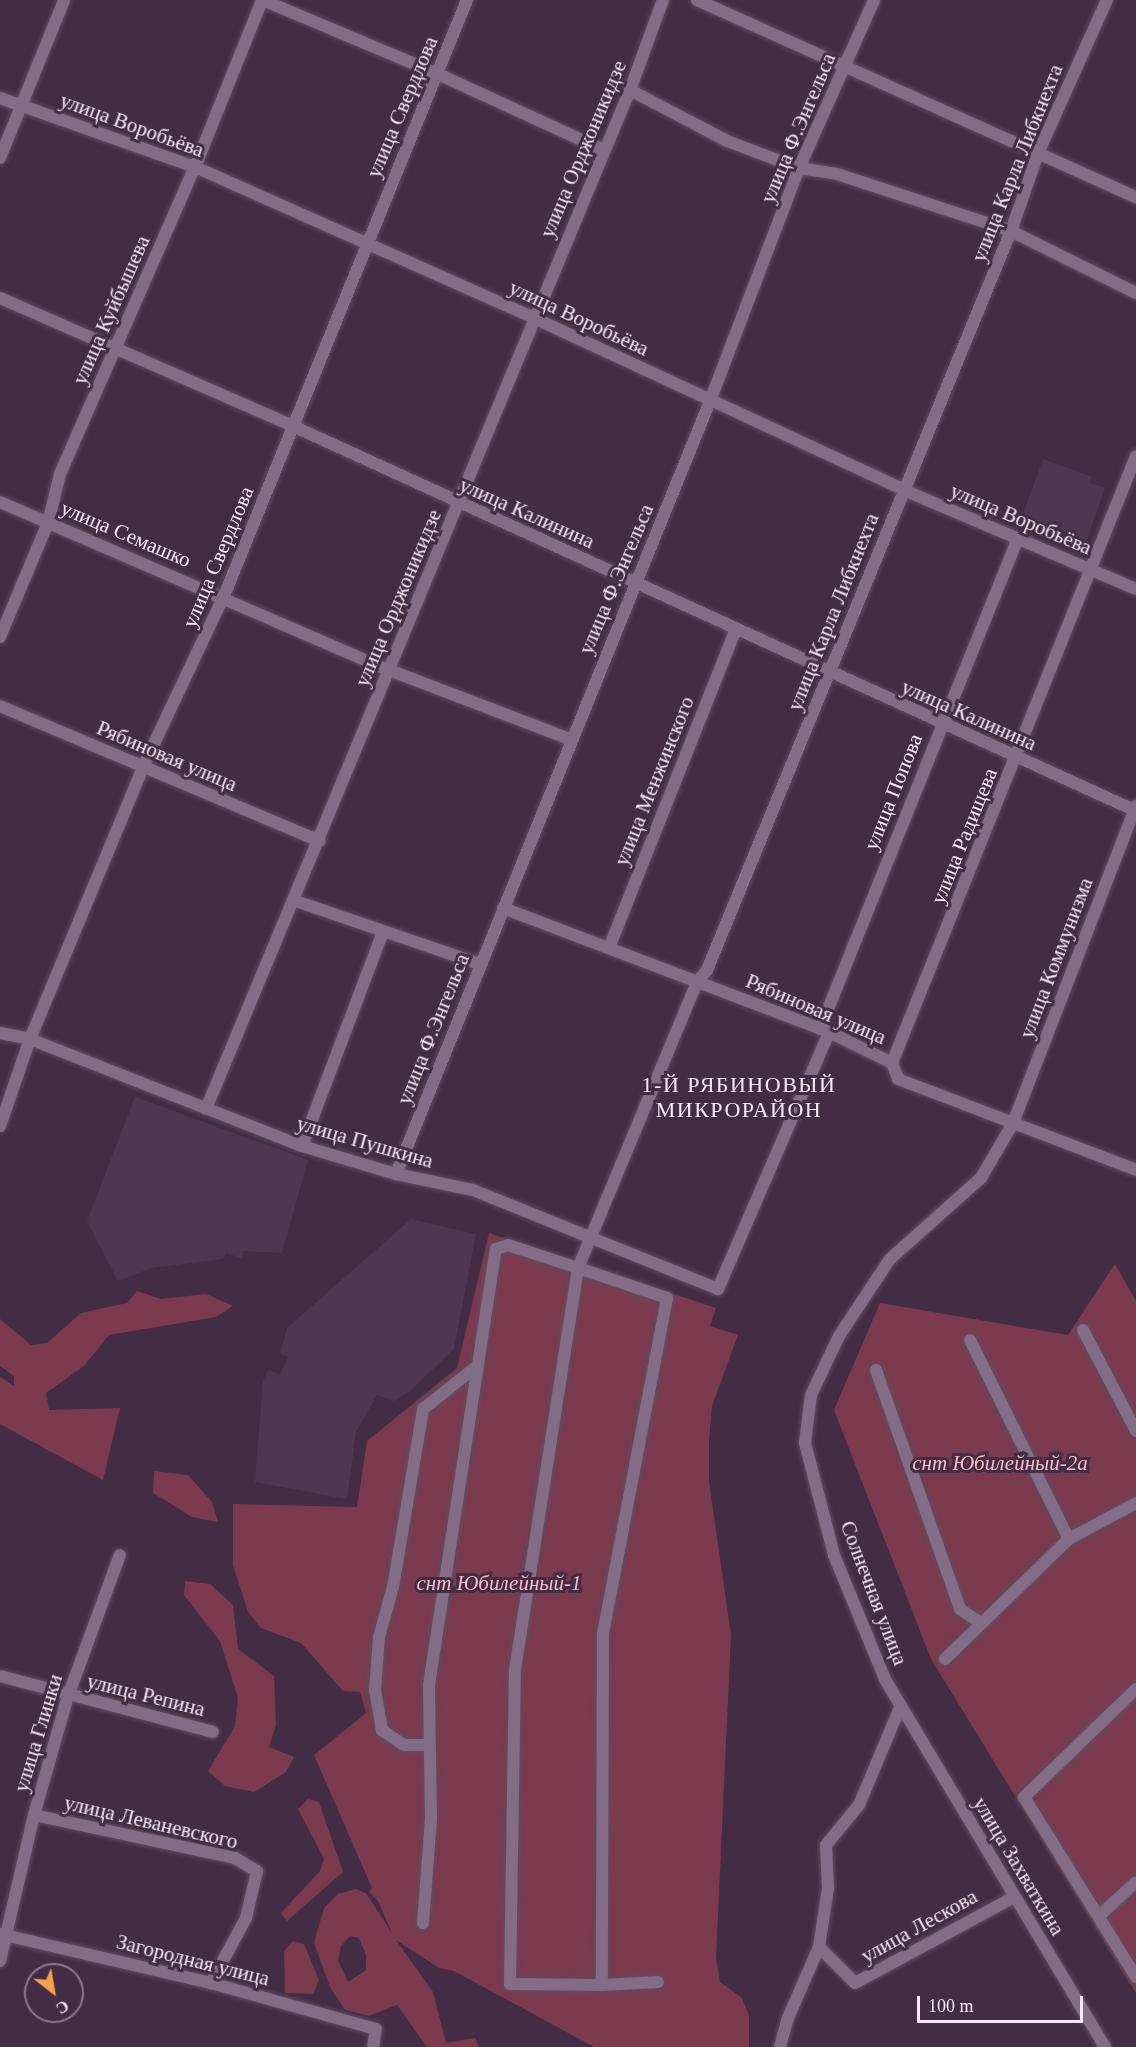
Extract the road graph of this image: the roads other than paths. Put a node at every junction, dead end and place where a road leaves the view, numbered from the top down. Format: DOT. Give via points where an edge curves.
graph roads {
  1 [pos="64,0"];
  2 [pos="263,0"];
  3 [pos="467,0"];
  4 [pos="655,0"];
  5 [pos="663,0"];
  6 [pos="697,0"];
  7 [pos="874,0"];
  8 [pos="1107,0"];
  9 [pos="657,15"];
  10 [pos="845,67"];
  11 [pos="438,74"];
  12 [pos="630,90"];
  13 [pos="0,98"];
  14 [pos="21,106"];
  15 [pos="603,150"];
  16 [pos="1039,151"];
  17 [pos="0,158"];
  18 [pos="195,167"];
  19 [pos="799,168"];
  20 [pos="1136,197"];
  21 [pos="1011,231"];
  22 [pos="365,244"];
  23 [pos="1136,293"];
  24 [pos="0,298"];
  25 [pos="534,318"];
  26 [pos="116,348"];
  27 [pos="710,400"];
  28 [pos="295,427"];
  29 [pos="1136,456"];
  30 [pos="904,490"];
  31 [pos="0,502"];
  32 [pos="458,504"];
  33 [pos="48,523"];
  34 [pos="1018,538"];
  35 [pos="1093,570"];
  36 [pos="636,583"];
  37 [pos="1136,589"];
  38 [pos="224,596"];
  39 [pos="736,629"];
  40 [pos="0,637"];
  41 [pos="389,670"];
  42 [pos="829,674"];
  43 [pos="0,706"];
  44 [pos="941,723"];
  45 [pos="570,739"];
  46 [pos="1017,758"];
  47 [pos="143,767"];
  48 [pos="1135,809"];
  49 [pos="320,841"];
  50 [pos="293,900"];
  51 [pos="503,908"];
  52 [pos="383,932"];
  53 [pos="609,948"];
  54 [pos="480,964"];
  55 [pos="697,982"];
  56 [pos="824,1030"];
  57 [pos="0,1033"];
  58 [pos="30,1039"];
  59 [pos="892,1063"];
  60 [pos="206,1109"];
  61 [pos="1013,1123"];
  62 [pos="0,1126"];
  63 [pos="302,1146"];
  64 [pos="1136,1170"];
  65 [pos="396,1174"];
  66 [pos="590,1237"];
  67 [pos="578,1268"];
  68 [pos="718,1289"];
  69 [pos="1083,1330"];
  70 [pos="970,1340"];
  71 [pos="476,1367"];
  72 [pos="876,1370"];
  73 [pos="1136,1431"];
  74 [pos="1136,1503"];
  75 [pos="1069,1539"];
  76 [pos="120,1556"];
  77 [pos="980,1622"];
  78 [pos="945,1659"];
  79 [pos="0,1676"];
  80 [pos="1136,1689"];
  81 [pos="68,1695"];
  82 [pos="901,1705"];
  83 [pos="213,1732"];
  84 [pos="429,1745"];
  85 [pos="34,1815"];
  86 [pos="1136,1882"];
  87 [pos="1014,1896"];
  88 [pos="1099,1916"];
  89 [pos="423,1923"];
  90 [pos="3,1934"];
  91 [pos="819,1947"];
  92 [pos="0,1961"];
  93 [pos="1136,1977"];
  94 [pos="658,1982"];
  95 [pos="211,1983"];
  96 [pos="602,1985"];
  97 [pos="1099,2045"];
  98 [pos="373,2047"];
  99 [pos="780,2047"];
  1 -- 14 [label="street"];
  2 -- 11 [label="street"];
  2 -- 18 [label="street, улица Куйбышева"];
  3 -- 11 [label="street, улица Свердлова"];
  4 -- 9 [label="street"];
  5 -- 9 [label="street, улица Орджоникидзе"];
  6 -- 10 [label="street"];
  7 -- 10 [label="street, улица Ф.Энгельса"];
  8 -- 16 [label="street, улица Карла Либкнехта"];
  9 -- 12 [label="street, улица Орджоникидзе"];
  10 -- 16 [label="street"];
  10 -- 19 [label="street, улица Ф.Энгельса"];
  11 -- 15 [label="street"];
  11 -- 22 [label="street, улица Свердлова"];
  12 -- 15 [label="street, улица Орджоникидзе"];
  12 -- 19 [label="street" via="727,141"];
  13 -- 14 [label="street, улица Воробьёва"];
  14 -- 17 [label="street"];
  14 -- 18 [label="street, улица Воробьёва"];
  15 -- 25 [label="street, улица Орджоникидзе"];
  16 -- 20 [label="street"];
  16 -- 21 [label="street, улица Карла Либкнехта"];
  18 -- 22 [label="street, улица Воробьёва"];
  18 -- 26 [label="street, улица Куйбышева"];
  19 -- 21 [label="street" via="837,174"];
  19 -- 27 [label="street, улица Ф.Энгельса"];
  21 -- 23 [label="street"];
  21 -- 30 [label="street, улица Карла Либкнехта"];
  22 -- 25 [label="street, улица Воробьёва"];
  22 -- 28 [label="street, улица Свердлова"];
  24 -- 26 [label="street, улица Калинина"];
  25 -- 27 [label="street, улица Воробьёва"];
  25 -- 32 [label="street, улица Орджоникидзе"];
  26 -- 28 [label="street, улица Калинина"];
  26 -- 33 [label="street, улица Куйбышева" via="60,474"];
  27 -- 30 [label="street, улица Воробьёва"];
  27 -- 36 [label="street, улица Ф.Энгельса"];
  28 -- 32 [label="street, улица Калинина"];
  28 -- 38 [label="street, улица Свердлова"];
  29 -- 35 [label="street, улица Радищева"];
  30 -- 34 [label="street, улица Воробьёва"];
  30 -- 42 [label="street, улица Карла Либкнехта"];
  31 -- 33 [label="street, улица Семашко"];
  32 -- 36 [label="street, улица Калинина"];
  32 -- 41 [label="street, улица Орджоникидзе"];
  33 -- 38 [label="street, улица Семашко"];
  33 -- 40 [label="street, улица Куйбышева"];
  34 -- 35 [label="street, улица Воробьёва"];
  34 -- 44 [label="street, улица Попова"];
  35 -- 37 [label="street, улица Воробьёва"];
  35 -- 46 [label="street, улица Радищева"];
  36 -- 39 [label="street, улица Калинина"];
  36 -- 45 [label="street, улица Ф.Энгельса"];
  38 -- 41 [label="street, улица Семашко"];
  38 -- 47 [label="street, улица Свердлова"];
  39 -- 42 [label="street, улица Калинина"];
  39 -- 53 [label="street, улица Менжинского"];
  41 -- 45 [label="street, улица Семашко"];
  41 -- 49 [label="street, улица Орджоникидзе"];
  42 -- 44 [label="street, улица Калинина"];
  42 -- 55 [label="street, улица Карла Либкнехта" via="707,970"];
  43 -- 47 [label="street, Рябиновая улица"];
  44 -- 46 [label="street, улица Калинина"];
  44 -- 56 [label="street, улица Попова"];
  45 -- 51 [label="street, улица Ф.Энгельса"];
  46 -- 48 [label="street, улица Калинина"];
  46 -- 59 [label="street, улица Радищева"];
  47 -- 49 [label="street, Рябиновая улица"];
  47 -- 58 [label="street, улица Свердлова"];
  48 -- 61 [label="street, улица Коммунизма"];
  49 -- 50 [label="street, улица Орджоникидзе"];
  50 -- 52 [label="street"];
  50 -- 60 [label="street, улица Орджоникидзе"];
  51 -- 53 [label="street, Рябиновая улица"];
  51 -- 54 [label="street, улица Ф.Энгельса"];
  52 -- 54 [label="street"];
  52 -- 63 [label="street"];
  53 -- 55 [label="street, Рябиновая улица"];
  54 -- 65 [label="street, улица Ф.Энгельса"];
  55 -- 56 [label="street, Рябиновая улица"];
  55 -- 66 [label="street, улица Карла Либкнехта"];
  56 -- 59 [label="street, Рябиновая улица"];
  56 -- 68 [label="street, улица Попова"];
  57 -- 58 [label="street, улица Пушкина"];
  58 -- 60 [label="street, улица Пушкина"];
  58 -- 62 [label="street, улица Свердлова"];
  59 -- 61 [label="street, Рябиновая улица" via="898,1080"];
  60 -- 63 [label="street, улица Пушкина"];
  61 -- 64 [label="street, Рябиновая улица"];
  61 -- 82 [label="street, Солнечная улица" via="981,1178 890,1259 839,1336 811,1395 805,1443 834,1555 885,1678"];
  63 -- 65 [label="street, улица Пушкина"];
  65 -- 66 [label="street, улица Пушкина" via="473,1190"];
  66 -- 67 [label="street, улица Карла Либкнехта"];
  66 -- 68 [label="street, улица Пушкина"];
  67 -- 71 [label="street" via="508,1245 496,1249"];
  67 -- 96 [label="street" via="667,1298 603,1634"];
  67 -- 96 [label="street, улица Карла Либкнехта" via="515,1670 510,1984"];
  69 -- 73 [label="street"];
  70 -- 75 [label="street"];
  71 -- 84 [label="street" via="429,1685"];
  71 -- 84 [label="street" via="423,1409 393,1587 379,1637 375,1690 382,1730 404,1745"];
  72 -- 77 [label="street" via="960,1609"];
  74 -- 75 [label="street"];
  75 -- 77 [label="street"];
  76 -- 81 [label="street, улица Глинки"];
  77 -- 78 [label="street"];
  79 -- 81 [label="street, улица Репина"];
  80 -- 88 [label="street" via="1024,1797"];
  81 -- 83 [label="street, улица Репина"];
  81 -- 85 [label="street, улица Глинки"];
  82 -- 87 [label="street, улица Захваткина"];
  82 -- 91 [label="street" via="859,1805 826,1845 828,1888"];
  84 -- 89 [label="street" via="431,1818"];
  85 -- 90 [label="street, улица Глинки"];
  85 -- 95 [label="street, улица Леваневского" via="235,1858 257,1871 246,1918"];
  86 -- 88 [label="street"];
  87 -- 91 [label="street, улица Лескова" via="855,1983"];
  87 -- 97 [label="street, улица Захваткина"];
  88 -- 93 [label="street"];
  90 -- 92 [label="street, улица Глинки"];
  90 -- 95 [label="street, Загородная улица"];
  91 -- 99 [label="street" via="788,2018"];
  94 -- 96 [label="street"];
  95 -- 98 [label="street, Загородная улица" via="376,2029"];
}
